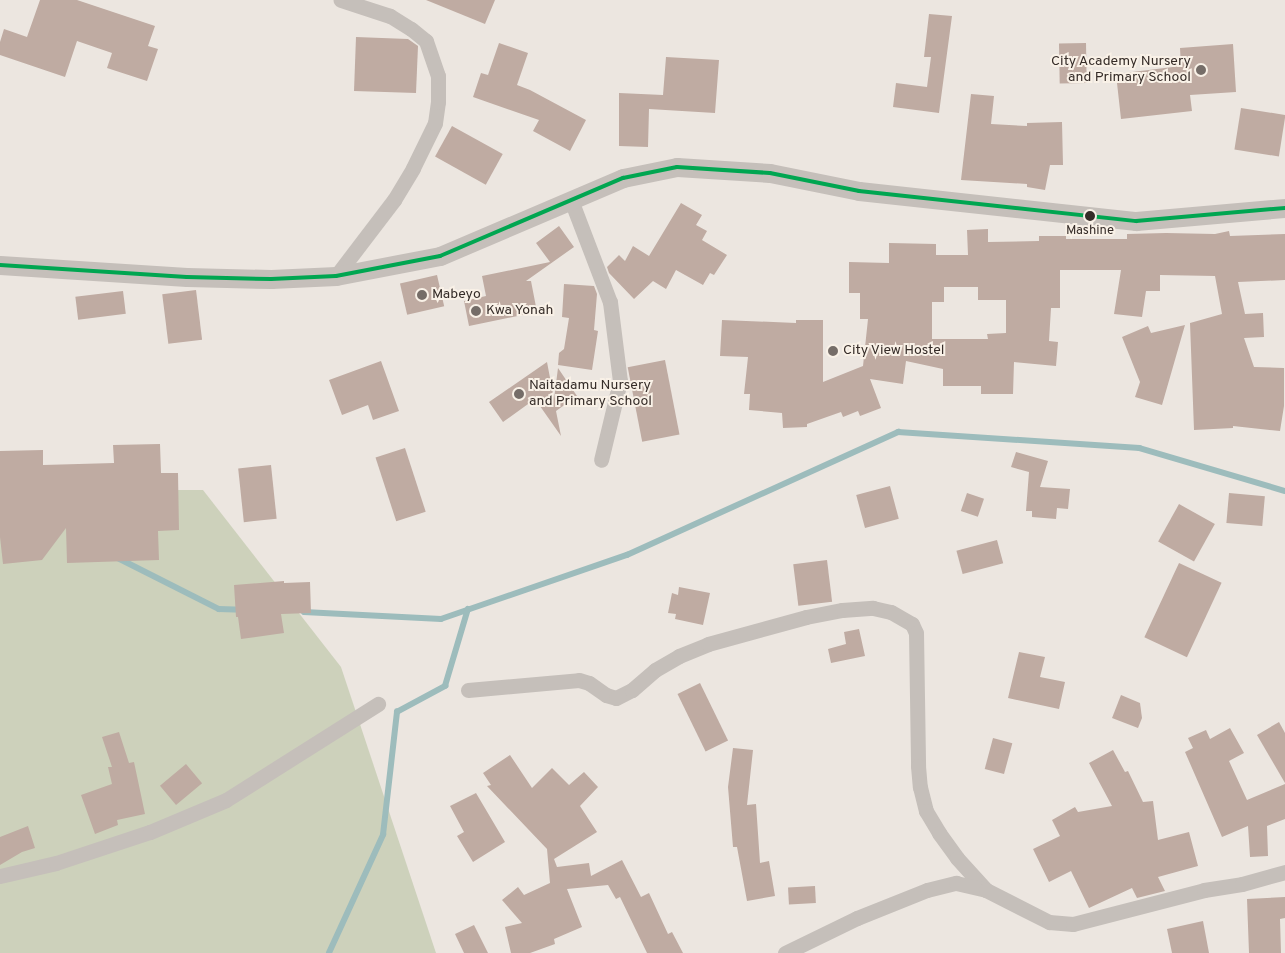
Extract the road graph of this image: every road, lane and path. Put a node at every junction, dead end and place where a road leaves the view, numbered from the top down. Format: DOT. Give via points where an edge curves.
graph roads {
  1 [pos="341,0"];
  2 [pos="571,200"];
  3 [pos="1285,208"];
  4 [pos="0,265"];
  5 [pos="336,276"];
  6 [pos="601,460"];
  7 [pos="468,690"];
  8 [pos="378,704"];
  9 [pos="1285,872"];
  10 [pos="0,876"];
  11 [pos="986,890"];
  12 [pos="786,953"];
  1 -- 5 [label="street" via="390,16 426,41 438,76 438,102 435,123 413,168 394,200"];
  2 -- 3 [label="street" via="623,178 677,168 770,172 860,191 1136,221"];
  2 -- 5 [label="street" via="440,256"];
  2 -- 6 [label="street" via="610,302 620,381"];
  4 -- 5 [label="street" via="186,277 271,279"];
  7 -- 11 [label="street" via="579,680 589,683 606,696 616,698 632,690 655,670 708,644 842,610 873,608 891,612 912,624 916,633 918,766 926,811 957,858"];
  8 -- 10 [label="street" via="226,800 150,832 56,863"];
  9 -- 11 [label="street" via="1073,924 1049,922"];
  11 -- 12 [label="street" via="956,883 927,890 857,918"];
}
